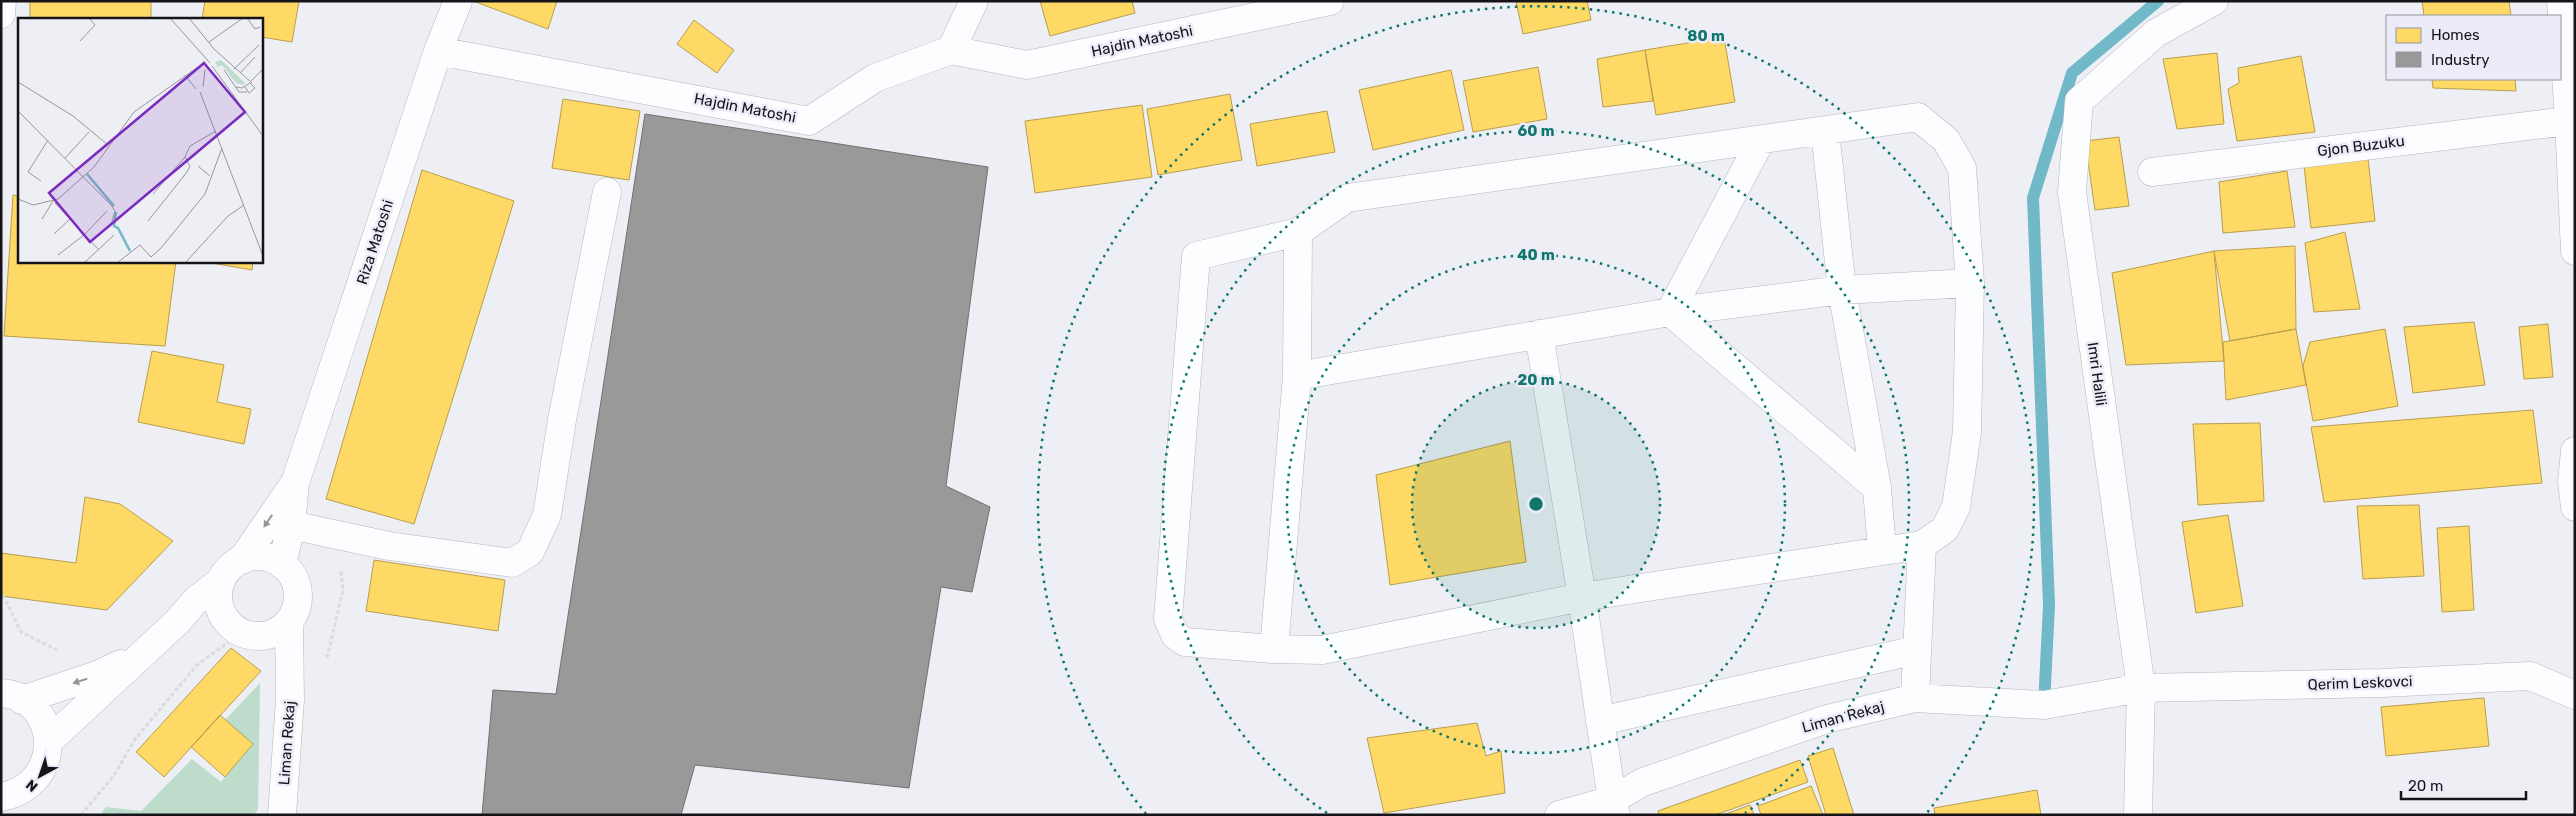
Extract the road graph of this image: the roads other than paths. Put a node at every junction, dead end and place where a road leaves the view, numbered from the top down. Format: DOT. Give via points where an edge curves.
graph roads {
  1 [pos="2,1"];
  2 [pos="458,1"];
  3 [pos="974,1"];
  4 [pos="1330,1"];
  5 [pos="2214,1"];
  6 [pos="2561,1"];
  7 [pos="1,14"];
  8 [pos="951,50"];
  9 [pos="438,51"];
  10 [pos="2572,120"];
  11 [pos="1825,131"];
  12 [pos="1761,140"];
  13 [pos="2152,172"];
  14 [pos="607,192"];
  15 [pos="1298,232"];
  16 [pos="2575,251"];
  17 [pos="1970,283"];
  18 [pos="1842,290"];
  19 [pos="1670,312"];
  20 [pos="1539,334"];
  21 [pos="1297,376"];
  22 [pos="2575,451"];
  23 [pos="295,483"];
  24 [pos="1877,488"];
  25 [pos="2575,507"];
  26 [pos="291,525"];
  27 [pos="1922,545"];
  28 [pos="1882,550"];
  29 [pos="242,560"];
  30 [pos="282,565"];
  31 [pos="220,581"];
  32 [pos="1582,597"];
  33 [pos="224,618"];
  34 [pos="177,622"];
  35 [pos="289,622"];
  36 [pos="257,646"];
  37 [pos="1274,649"];
  38 [pos="1917,650"];
  39 [pos="141,655"];
  40 [pos="290,672"];
  41 [pos="2141,688"];
  42 [pos="2575,695"];
  43 [pos="12,696"];
  44 [pos="1915,698"];
  45 [pos="1600,722"];
  46 [pos="48,742"];
  47 [pos="7,802"];
  48 [pos="1614,807"];
  49 [pos="282,815"];
  50 [pos="1559,815"];
  51 [pos="2138,815"];
  1 -- 7 [label="street"];
  2 -- 9 [label="street, Riza Matoshi"];
  3 -- 8 [label="street"];
  4 -- 8 [label="street, Hajdin Matoshi" via="1027,65"];
  5 -- 41 [label="street, Imri Halili" via="2156,33 2079,101 2072,192"];
  6 -- 10 [label="street"];
  8 -- 9 [label="street, Hajdin Matoshi" via="875,78 808,120"];
  9 -- 23 [label="street, Riza Matoshi"];
  10 -- 13 [label="street, Gjon Buzuku"];
  10 -- 16 [label="street"];
  11 -- 12 [label="street"];
  11 -- 17 [label="street" via="1918,118 1946,140 1962,168"];
  11 -- 18 [label="street"];
  12 -- 15 [label="street" via="1347,198"];
  12 -- 19 [label="street"];
  14 -- 26 [label="street" via="562,420 547,515 530,552 512,563 388,546"];
  15 -- 21 [label="street"];
  15 -- 37 [label="street" via="1196,256 1168,619 1175,635 1185,642"];
  17 -- 18 [label="street"];
  17 -- 27 [label="street" via="1967,432 1956,507 1945,529"];
  18 -- 19 [label="street"];
  18 -- 24 [label="street"];
  19 -- 20 [label="street"];
  19 -- 24 [label="street"];
  20 -- 21 [label="street"];
  20 -- 32 [label="street"];
  21 -- 37 [label="street"];
  22 -- 25 [label="street" via="2572,482"];
  23 -- 26 [label="street"];
  23 -- 29 [label="street, one-way"];
  24 -- 28 [label="street"];
  26 -- 30 [label="street"];
  27 -- 28 [label="street"];
  27 -- 38 [label="street"];
  28 -- 32 [label="street"];
  29 -- 30 [label="street" via="270,558"];
  29 -- 31 [label="street" via="229,568"];
  30 -- 35 [label="street" via="296,585 296,604"];
  31 -- 33 [label="street" via="219,605"];
  31 -- 34 [label="street" via="196,600"];
  32 -- 37 [label="street" via="1322,650"];
  32 -- 45 [label="street"];
  33 -- 34 [label="street"];
  33 -- 36 [label="street"];
  34 -- 39 [label="street"];
  35 -- 36 [label="street"];
  35 -- 40 [label="street, Liman Rekaj"];
  36 -- 40 [label="street"];
  38 -- 44 [label="street"];
  38 -- 45 [label="street"];
  39 -- 43 [label="street, one-way" via="97,675"];
  39 -- 46 [label="street"];
  40 -- 49 [label="street, Liman Rekaj"];
  41 -- 42 [label="street, Qerim Leskovci" via="2530,676"];
  41 -- 44 [label="street, Liman Rekaj" via="2044,705"];
  41 -- 51 [label="street, Imri Halili"];
  43 -- 46 [label="street" via="36,711 45,725"];
  44 -- 48 [label="street, Liman Rekaj" via="1827,719 1643,782"];
  45 -- 48 [label="street"];
  46 -- 47 [label="street" via="47,758 40,774"];
  48 -- 50 [label="street, Liman Rekaj"];
}
